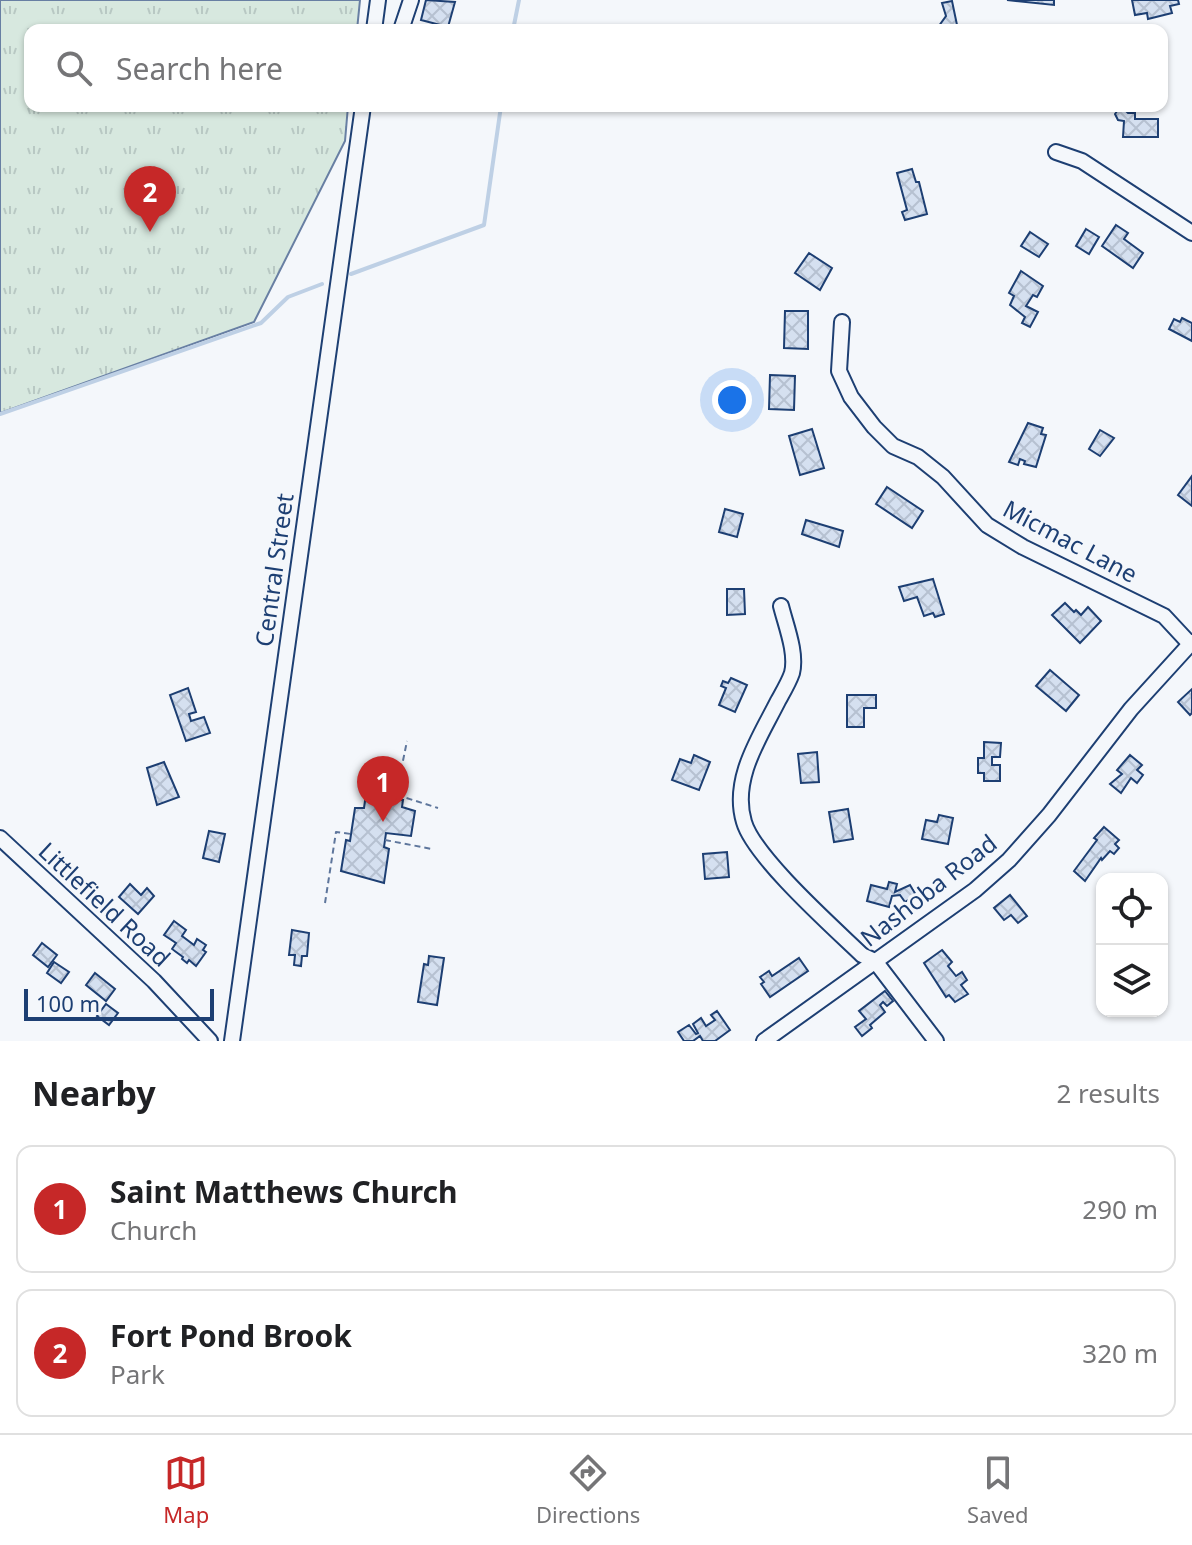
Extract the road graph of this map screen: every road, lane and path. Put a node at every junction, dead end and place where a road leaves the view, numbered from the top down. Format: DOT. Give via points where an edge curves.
graph roads {
  1 [pos="378,0"];
  2 [pos="411,0"];
  3 [pos="375,24"];
  4 [pos="403,24"];
  5 [pos="362,112"];
  6 [pos="1056,152"];
  7 [pos="1192,233"];
  8 [pos="842,322"];
  9 [pos="781,606"];
  10 [pos="1191,643"];
  11 [pos="407,741"];
  12 [pos="397,795"];
  13 [pos="395,800"];
  14 [pos="438,808"];
  15 [pos="351,834"];
  16 [pos="0,838"];
  17 [pos="385,840"];
  18 [pos="432,849"];
  19 [pos="325,903"];
  20 [pos="875,961"];
  21 [pos="210,1041"];
  22 [pos="232,1041"];
  23 [pos="764,1041"];
  24 [pos="936,1041"];
  1 -- 3 [label="street"];
  2 -- 4 [label="street"];
  5 -- 22 [label="street, Central Street"];
  6 -- 7 [label="street" via="1082,161"];
  8 -- 10 [label="street, Micmac Lane" via="839,371 851,397 893,446 943,477 987,525 1164,616"];
  9 -- 20 [label="street" via="792,671 745,766 744,823 789,883 862,955"];
  10 -- 20 [label="street, Nashoba Road" via="1009,860"];
  11 -- 12 [label="path"];
  12 -- 13 [label="path"];
  12 -- 14 [label="path"];
  15 -- 19 [label="path" via="336,832"];
  16 -- 21 [label="street, Littlefield Road" via="154,981"];
  17 -- 18 [label="path"];
  20 -- 23 [label="street, Nashoba Road"];
  20 -- 24 [label="street"];
}
